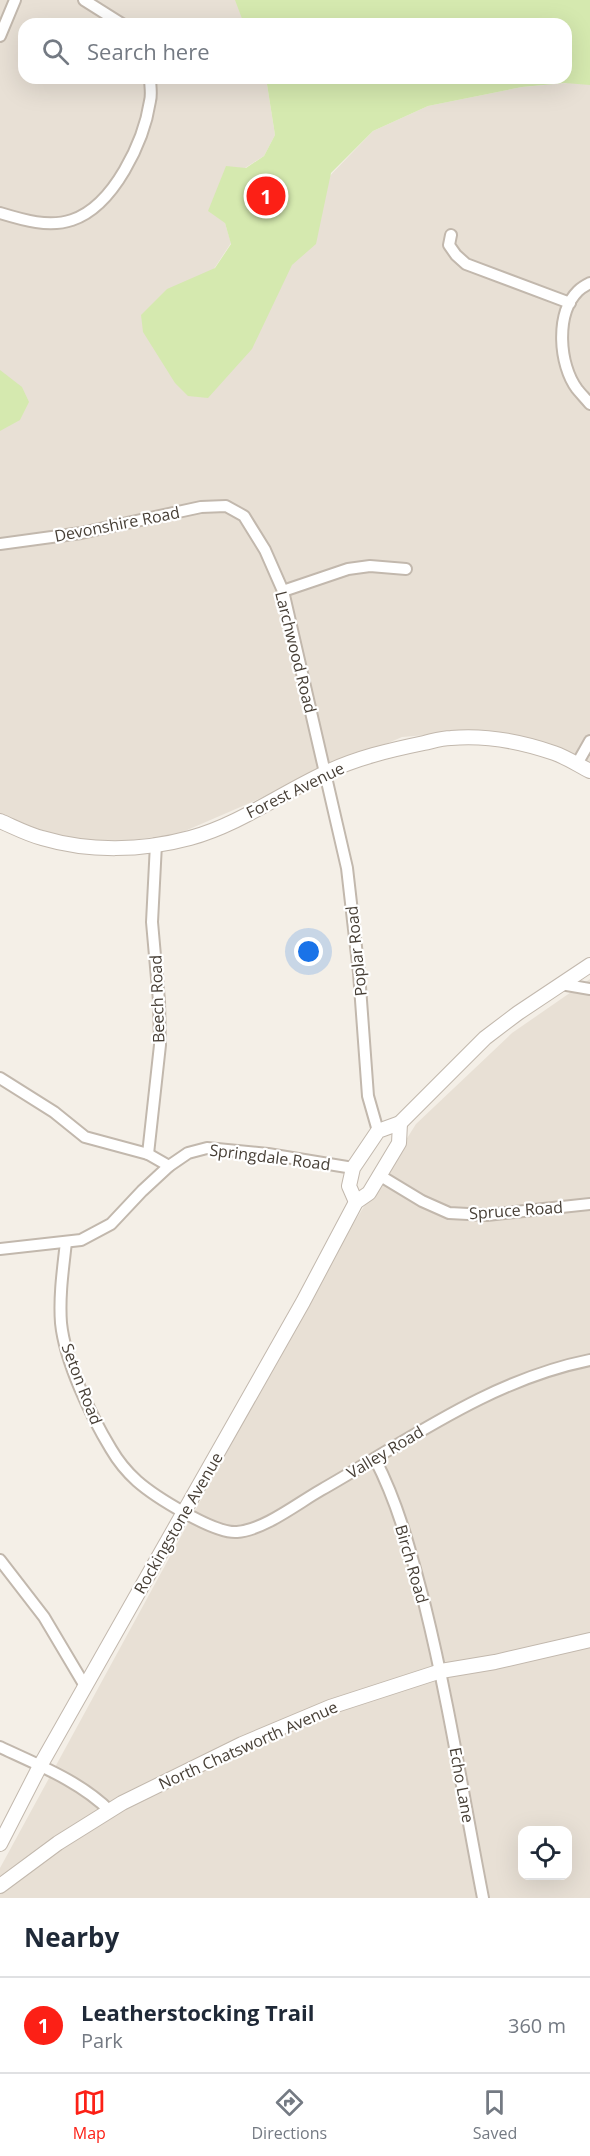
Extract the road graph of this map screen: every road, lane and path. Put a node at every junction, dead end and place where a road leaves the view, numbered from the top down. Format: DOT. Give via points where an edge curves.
graph roads {
  1 [pos="15,0"];
  2 [pos="84,0"];
  3 [pos="112,18"];
  4 [pos="0,36"];
  5 [pos="150,84"];
  6 [pos="0,213"];
  7 [pos="451,235"];
  8 [pos="590,283"];
  9 [pos="570,303"];
  10 [pos="590,404"];
  11 [pos="233,508"];
  12 [pos="0,544"];
  13 [pos="406,569"];
  14 [pos="283,591"];
  15 [pos="590,741"];
  16 [pos="584,768"];
  17 [pos="325,773"];
  18 [pos="1,823"];
  19 [pos="156,844"];
  20 [pos="590,965"];
  21 [pos="561,984"];
  22 [pos="590,989"];
  23 [pos="0,1078"];
  24 [pos="400,1123"];
  25 [pos="378,1131"];
  26 [pos="148,1154"];
  27 [pos="169,1166"];
  28 [pos="353,1168"];
  29 [pos="379,1175"];
  30 [pos="356,1202"];
  31 [pos="590,1204"];
  32 [pos="66,1242"];
  33 [pos="0,1249"];
  34 [pos="590,1360"];
  35 [pos="375,1459"];
  36 [pos="184,1512"];
  37 [pos="0,1560"];
  38 [pos="590,1640"];
  39 [pos="441,1671"];
  40 [pos="85,1686"];
  41 [pos="0,1747"];
  42 [pos="40,1766"];
  43 [pos="110,1811"];
  44 [pos="0,1844"];
  45 [pos="0,1886"];
  46 [pos="483,1898"];
  1 -- 4 [label="street"];
  2 -- 3 [label="street"];
  5 -- 6 [label="street" via="151,100 139,141 117,184 102,201 73,220 52,223"];
  7 -- 9 [label="street" via="449,245 466,264"];
  8 -- 9 [label="street"];
  9 -- 10 [label="street" via="561,328 564,362 576,388"];
  11 -- 12 [label="street, Devonshire Road" via="201,507 81,533"];
  11 -- 14 [label="street, Larchwood Road" via="244,516 265,550"];
  13 -- 14 [label="street" via="348,569"];
  14 -- 17 [label="street, Larchwood Road"];
  15 -- 16 [label="street"];
  16 -- 17 [label="street, Forest Avenue" via="556,753 512,742 451,738 397,748"];
  17 -- 19 [label="street, Forest Avenue" via="243,817 190,838"];
  17 -- 25 [label="street, Poplar Road" via="348,868 368,1096"];
  18 -- 19 [label="street, Forest Avenue" via="75,847"];
  19 -- 26 [label="street, Beech Road" via="152,922 160,1045"];
  20 -- 21 [label="street"];
  21 -- 22 [label="street"];
  21 -- 24 [label="street" via="485,1038"];
  23 -- 26 [label="street" via="85,1137"];
  24 -- 25 [label="street"];
  24 -- 29 [label="street, Rockingstone Avenue" via="399,1143"];
  25 -- 28 [label="street"];
  26 -- 27 [label="street"];
  27 -- 28 [label="street, Springdale Road" via="188,1153 207,1148"];
  27 -- 32 [label="street" via="111,1224 81,1240"];
  28 -- 30 [label="street" via="349,1186"];
  29 -- 30 [label="street, Rockingstone Avenue" via="369,1193"];
  29 -- 31 [label="street, Spruce Road" via="449,1213 487,1215"];
  30 -- 36 [label="street, Rockingstone Avenue"];
  32 -- 33 [label="street"];
  32 -- 36 [label="street, Seton Road" via="61,1324 84,1397 118,1459 138,1481"];
  34 -- 35 [label="street, Valley Road" via="522,1379 436,1420"];
  35 -- 36 [label="street, Valley Road" via="248,1529 221,1531"];
  35 -- 39 [label="street, Birch Road" via="412,1555"];
  36 -- 40 [label="street, Rockingstone Avenue"];
  37 -- 40 [label="street" via="44,1617"];
  38 -- 39 [label="street, North Chatsworth Avenue"];
  39 -- 43 [label="street, North Chatsworth Avenue" via="330,1707 242,1744"];
  39 -- 46 [label="street, Echo Lane"];
  40 -- 42 [label="street, Rockingstone Avenue"];
  41 -- 42 [label="street"];
  42 -- 43 [label="street" via="99,1800"];
  42 -- 44 [label="street, Rockingstone Avenue"];
  43 -- 45 [label="street, North Chatsworth Avenue"];
}
